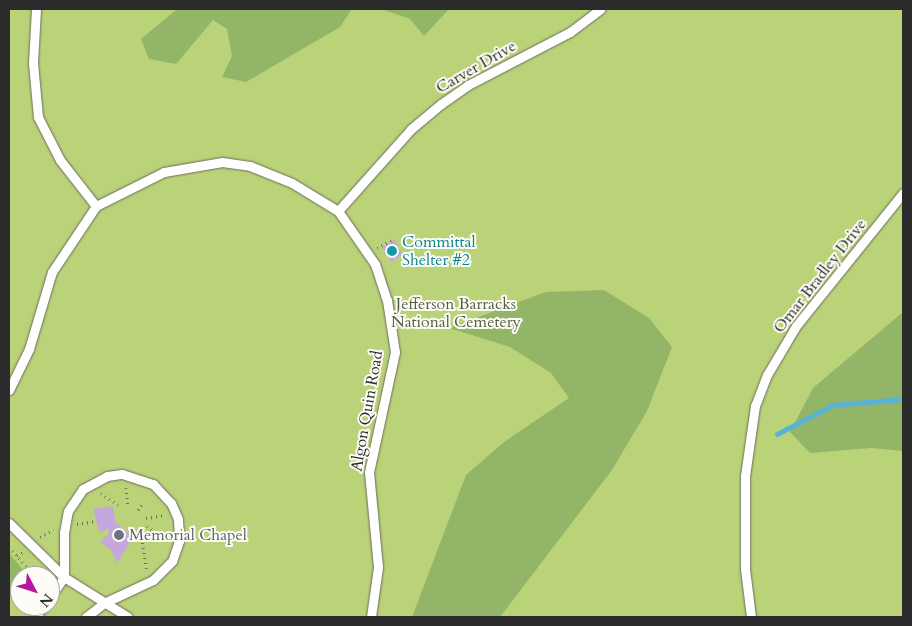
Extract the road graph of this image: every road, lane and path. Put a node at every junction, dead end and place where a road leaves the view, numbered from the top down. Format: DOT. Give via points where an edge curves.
graph roads {
  1 [pos="36,9"];
  2 [pos="600,9"];
  3 [pos="903,193"];
  4 [pos="96,206"];
  5 [pos="338,211"];
  6 [pos="390,240"];
  7 [pos="369,253"];
  8 [pos="9,390"];
  9 [pos="90,484"];
  10 [pos="118,505"];
  11 [pos="142,505"];
  12 [pos="138,510"];
  13 [pos="175,512"];
  14 [pos="146,518"];
  15 [pos="9,523"];
  16 [pos="147,526"];
  17 [pos="141,533"];
  18 [pos="9,547"];
  19 [pos="177,547"];
  20 [pos="26,566"];
  21 [pos="64,577"];
  22 [pos="149,582"];
  23 [pos="60,583"];
  24 [pos="104,603"];
  25 [pos="86,617"];
  26 [pos="128,617"];
  27 [pos="371,617"];
  28 [pos="751,617"];
  1 -- 4 [label="lane" via="33,63 38,117 60,160"];
  2 -- 5 [label="lane, Carver Drive" via="570,32 468,85 442,104 411,129"];
  3 -- 28 [label="lane, Omar Bradley Drive" via="796,326 767,375 755,406 746,476 746,569"];
  4 -- 5 [label="lane, Algon Quin Road" via="164,172 222,162 250,166 292,183"];
  4 -- 8 [label="lane, Algon Quin Road" via="52,272 29,349"];
  5 -- 7 [label="lane, Algon Quin Road"];
  6 -- 7 [label="path"];
  7 -- 27 [label="lane, Algon Quin Road" via="387,300 395,352 369,472 378,567"];
  9 -- 10 [label="path"];
  9 -- 13 [label="lane" via="107,476 137,476 164,493"];
  9 -- 21 [label="lane" via="74,499 65,522"];
  11 -- 12 [label="path"];
  13 -- 14 [label="path"];
  13 -- 19 [label="lane" via="179,530"];
  15 -- 21 [label="lane"];
  16 -- 19 [label="path"];
  17 -- 22 [label="path"];
  18 -- 20 [label="path"];
  19 -- 22 [label="lane" via="164,571"];
  21 -- 23 [label="lane"];
  21 -- 24 [label="lane"];
  22 -- 24 [label="lane"];
  24 -- 25 [label="lane"];
  24 -- 26 [label="lane"];
}
